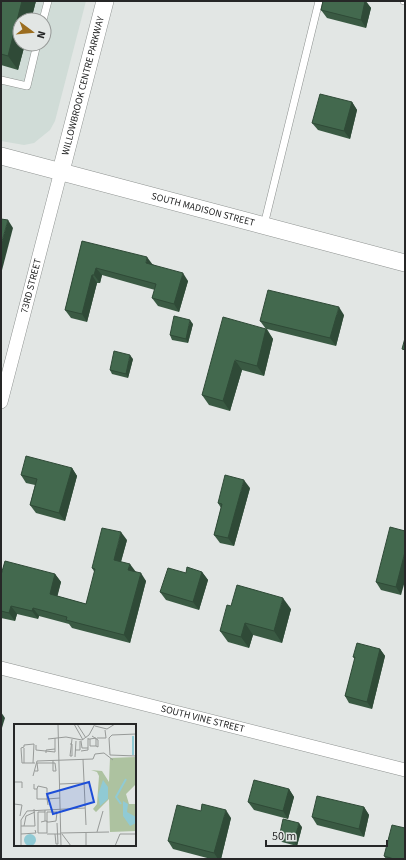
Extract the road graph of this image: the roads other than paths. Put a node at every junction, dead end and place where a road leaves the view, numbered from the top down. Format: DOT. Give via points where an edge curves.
graph roads {
  1 [pos="48,1"];
  2 [pos="105,1"];
  3 [pos="319,1"];
  4 [pos="45,12"];
  5 [pos="35,52"];
  6 [pos="1,80"];
  7 [pos="1,156"];
  8 [pos="61,170"];
  9 [pos="264,225"];
  10 [pos="405,263"];
  11 [pos="1,402"];
  12 [pos="1,668"];
  13 [pos="405,770"];
  1 -- 4 [label="lane"];
  2 -- 8 [label="street, WILLOWBROOK CENTRE PARKWAY"];
  3 -- 9 [label="lane"];
  5 -- 6 [label="lane" via="27,86"];
  7 -- 8 [label="street, SOUTH MADISON STREET"];
  8 -- 9 [label="street, SOUTH MADISON STREET"];
  8 -- 11 [label="street, 73RD STREET"];
  9 -- 10 [label="street, SOUTH MADISON STREET"];
  12 -- 13 [label="street, SOUTH VINE STREET"];
}
